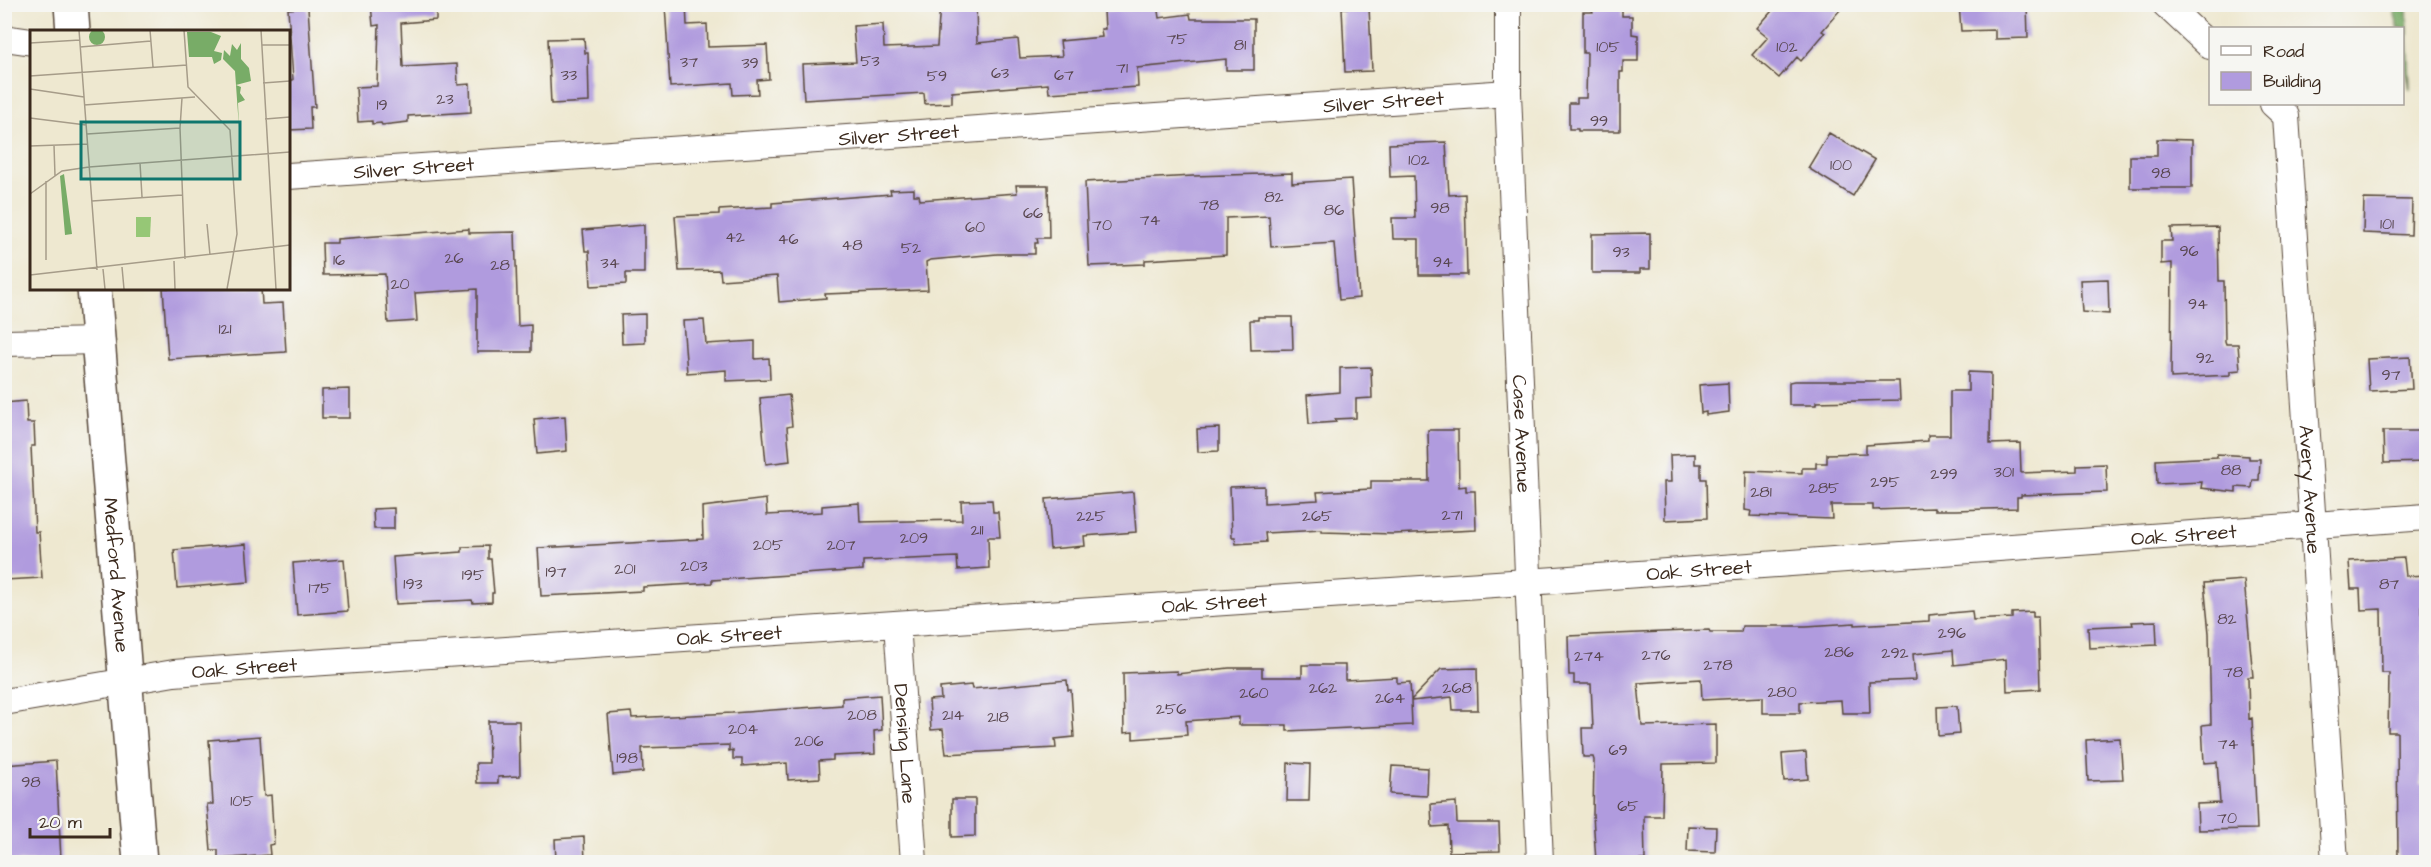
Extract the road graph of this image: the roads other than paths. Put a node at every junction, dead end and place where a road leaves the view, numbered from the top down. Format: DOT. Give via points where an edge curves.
graph roads {
  1 [pos="71,4"];
  2 [pos="1508,4"];
  3 [pos="2165,4"];
  4 [pos="73,30"];
  5 [pos="4,38"];
  6 [pos="30,42"];
  7 [pos="2209,44"];
  8 [pos="1508,93"];
  9 [pos="2279,110"];
  10 [pos="290,176"];
  11 [pos="94,290"];
  12 [pos="99,340"];
  13 [pos="4,343"];
  14 [pos="2427,517"];
  15 [pos="2314,525"];
  16 [pos="1529,582"];
  17 [pos="897,624"];
  18 [pos="125,681"];
  19 [pos="4,702"];
  20 [pos="140,862"];
  21 [pos="914,862"];
  22 [pos="1540,862"];
  23 [pos="2335,862"];
  1 -- 4 [label="main road"];
  2 -- 8 [label="street, Case Avenue"];
  3 -- 7 [label="street"];
  5 -- 6 [label="street"];
  8 -- 10 [label="street, Silver Street"];
  8 -- 16 [label="street, Case Avenue"];
  9 -- 15 [label="street, Avery Avenue"];
  11 -- 12 [label="main road, Medford Avenue"];
  12 -- 13 [label="street"];
  12 -- 18 [label="main road, Medford Avenue"];
  14 -- 15 [label="street, Oak Street"];
  15 -- 16 [label="street, Oak Street"];
  15 -- 23 [label="street, Avery Avenue"];
  16 -- 17 [label="street, Oak Street"];
  16 -- 22 [label="street, Case Avenue"];
  17 -- 18 [label="street, Oak Street" via="265,666"];
  17 -- 21 [label="street, Densing Lane"];
  18 -- 19 [label="street, Oak Street"];
  18 -- 20 [label="main road, Medford Avenue"];
}
